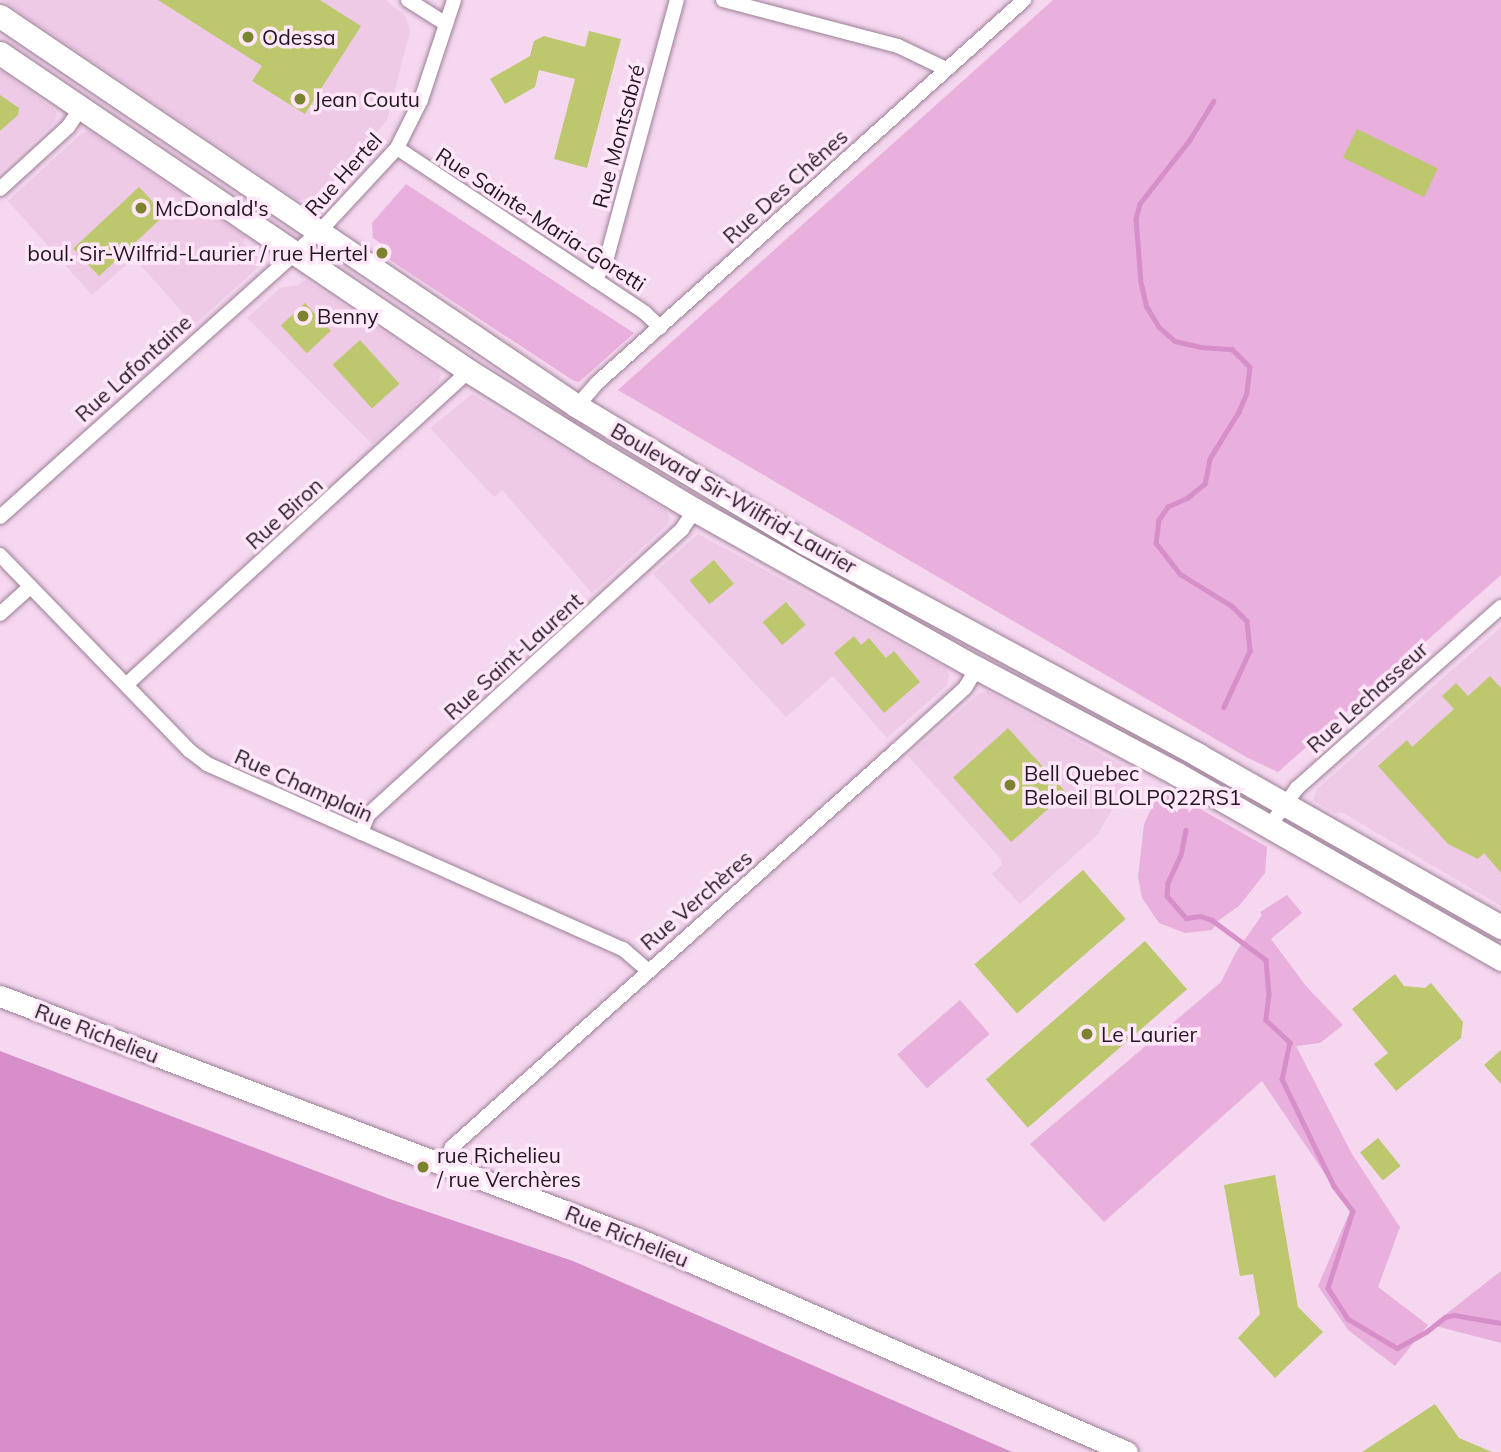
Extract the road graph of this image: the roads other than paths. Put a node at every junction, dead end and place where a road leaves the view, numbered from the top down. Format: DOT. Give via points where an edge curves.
graph roads {
  1 [pos="408,0"];
  2 [pos="454,0"];
  3 [pos="677,0"];
  4 [pos="723,0"];
  5 [pos="1024,0"];
  6 [pos="0,16"];
  7 [pos="446,24"];
  8 [pos="0,53"];
  9 [pos="946,69"];
  10 [pos="81,108"];
  11 [pos="397,148"];
  12 [pos="0,189"];
  13 [pos="319,232"];
  14 [pos="296,252"];
  15 [pos="595,279"];
  16 [pos="660,327"];
  17 [pos="469,371"];
  18 [pos="577,407"];
  19 [pos="695,510"];
  20 [pos="0,517"];
  21 [pos="0,555"];
  22 [pos="30,587"];
  23 [pos="1501,607"];
  24 [pos="0,614"];
  25 [pos="977,668"];
  26 [pos="127,684"];
  27 [pos="1283,805"];
  28 [pos="1269,827"];
  29 [pos="361,833"];
  30 [pos="1501,927"];
  31 [pos="1501,959"];
  32 [pos="647,970"];
  33 [pos="0,996"];
  34 [pos="444,1165"];
  35 [pos="1127,1452"];
  1 -- 7 [label="street"];
  2 -- 7 [label="street, Rue Hertel"];
  3 -- 15 [label="street, Rue Montsabré" via="606,261"];
  4 -- 9 [label="street" via="898,46"];
  5 -- 9 [label="street, Rue Des Chênes"];
  6 -- 13 [label="main road, Boulevard Sir-Wilfrid-Laurier"];
  7 -- 11 [label="street, Rue Hertel" via="421,100"];
  8 -- 10 [label="main road, Boulevard Sir-Wilfrid-Laurier"];
  9 -- 16 [label="street, Rue Des Chênes"];
  10 -- 12 [label="street" via="68,127"];
  10 -- 14 [label="main road, Boulevard Sir-Wilfrid-Laurier"];
  11 -- 13 [label="street, Rue Hertel"];
  11 -- 15 [label="street, Rue Sainte-Maria-Goretti"];
  13 -- 14 [label="street, Rue Hertel"];
  13 -- 18 [label="main road, Boulevard Sir-Wilfrid-Laurier"];
  14 -- 17 [label="main road, Boulevard Sir-Wilfrid-Laurier"];
  14 -- 20 [label="street, Rue Lafontaine"];
  15 -- 16 [label="street, Rue Sainte-Maria-Goretti"];
  16 -- 18 [label="street, Rue Des Chênes"];
  17 -- 19 [label="main road, Boulevard Sir-Wilfrid-Laurier"];
  17 -- 26 [label="street, Rue Biron"];
  18 -- 27 [label="main road, Boulevard Sir-Wilfrid-Laurier" via="805,542"];
  19 -- 25 [label="main road, Boulevard Sir-Wilfrid-Laurier"];
  19 -- 29 [label="street, Rue Saint-Laurent" via="673,538 368,815"];
  21 -- 22 [label="street, Rue Champlain"];
  22 -- 24 [label="street"];
  22 -- 26 [label="street, Rue Champlain"];
  23 -- 27 [label="street, Rue Lechasseur"];
  25 -- 28 [label="main road, Boulevard Sir-Wilfrid-Laurier"];
  25 -- 32 [label="street, Rue Verchères" via="965,688"];
  26 -- 29 [label="street, Rue Champlain" via="207,764"];
  27 -- 28 [label="street, Rue Lechasseur"];
  27 -- 30 [label="main road, Boulevard Sir-Wilfrid-Laurier"];
  28 -- 31 [label="main road, Boulevard Sir-Wilfrid-Laurier"];
  29 -- 32 [label="street, Rue Champlain" via="623,948"];
  32 -- 34 [label="street, Rue Verchères" via="452,1147"];
  33 -- 34 [label="main road, Rue Richelieu"];
  34 -- 35 [label="main road, Rue Richelieu" via="715,1271"];
}
